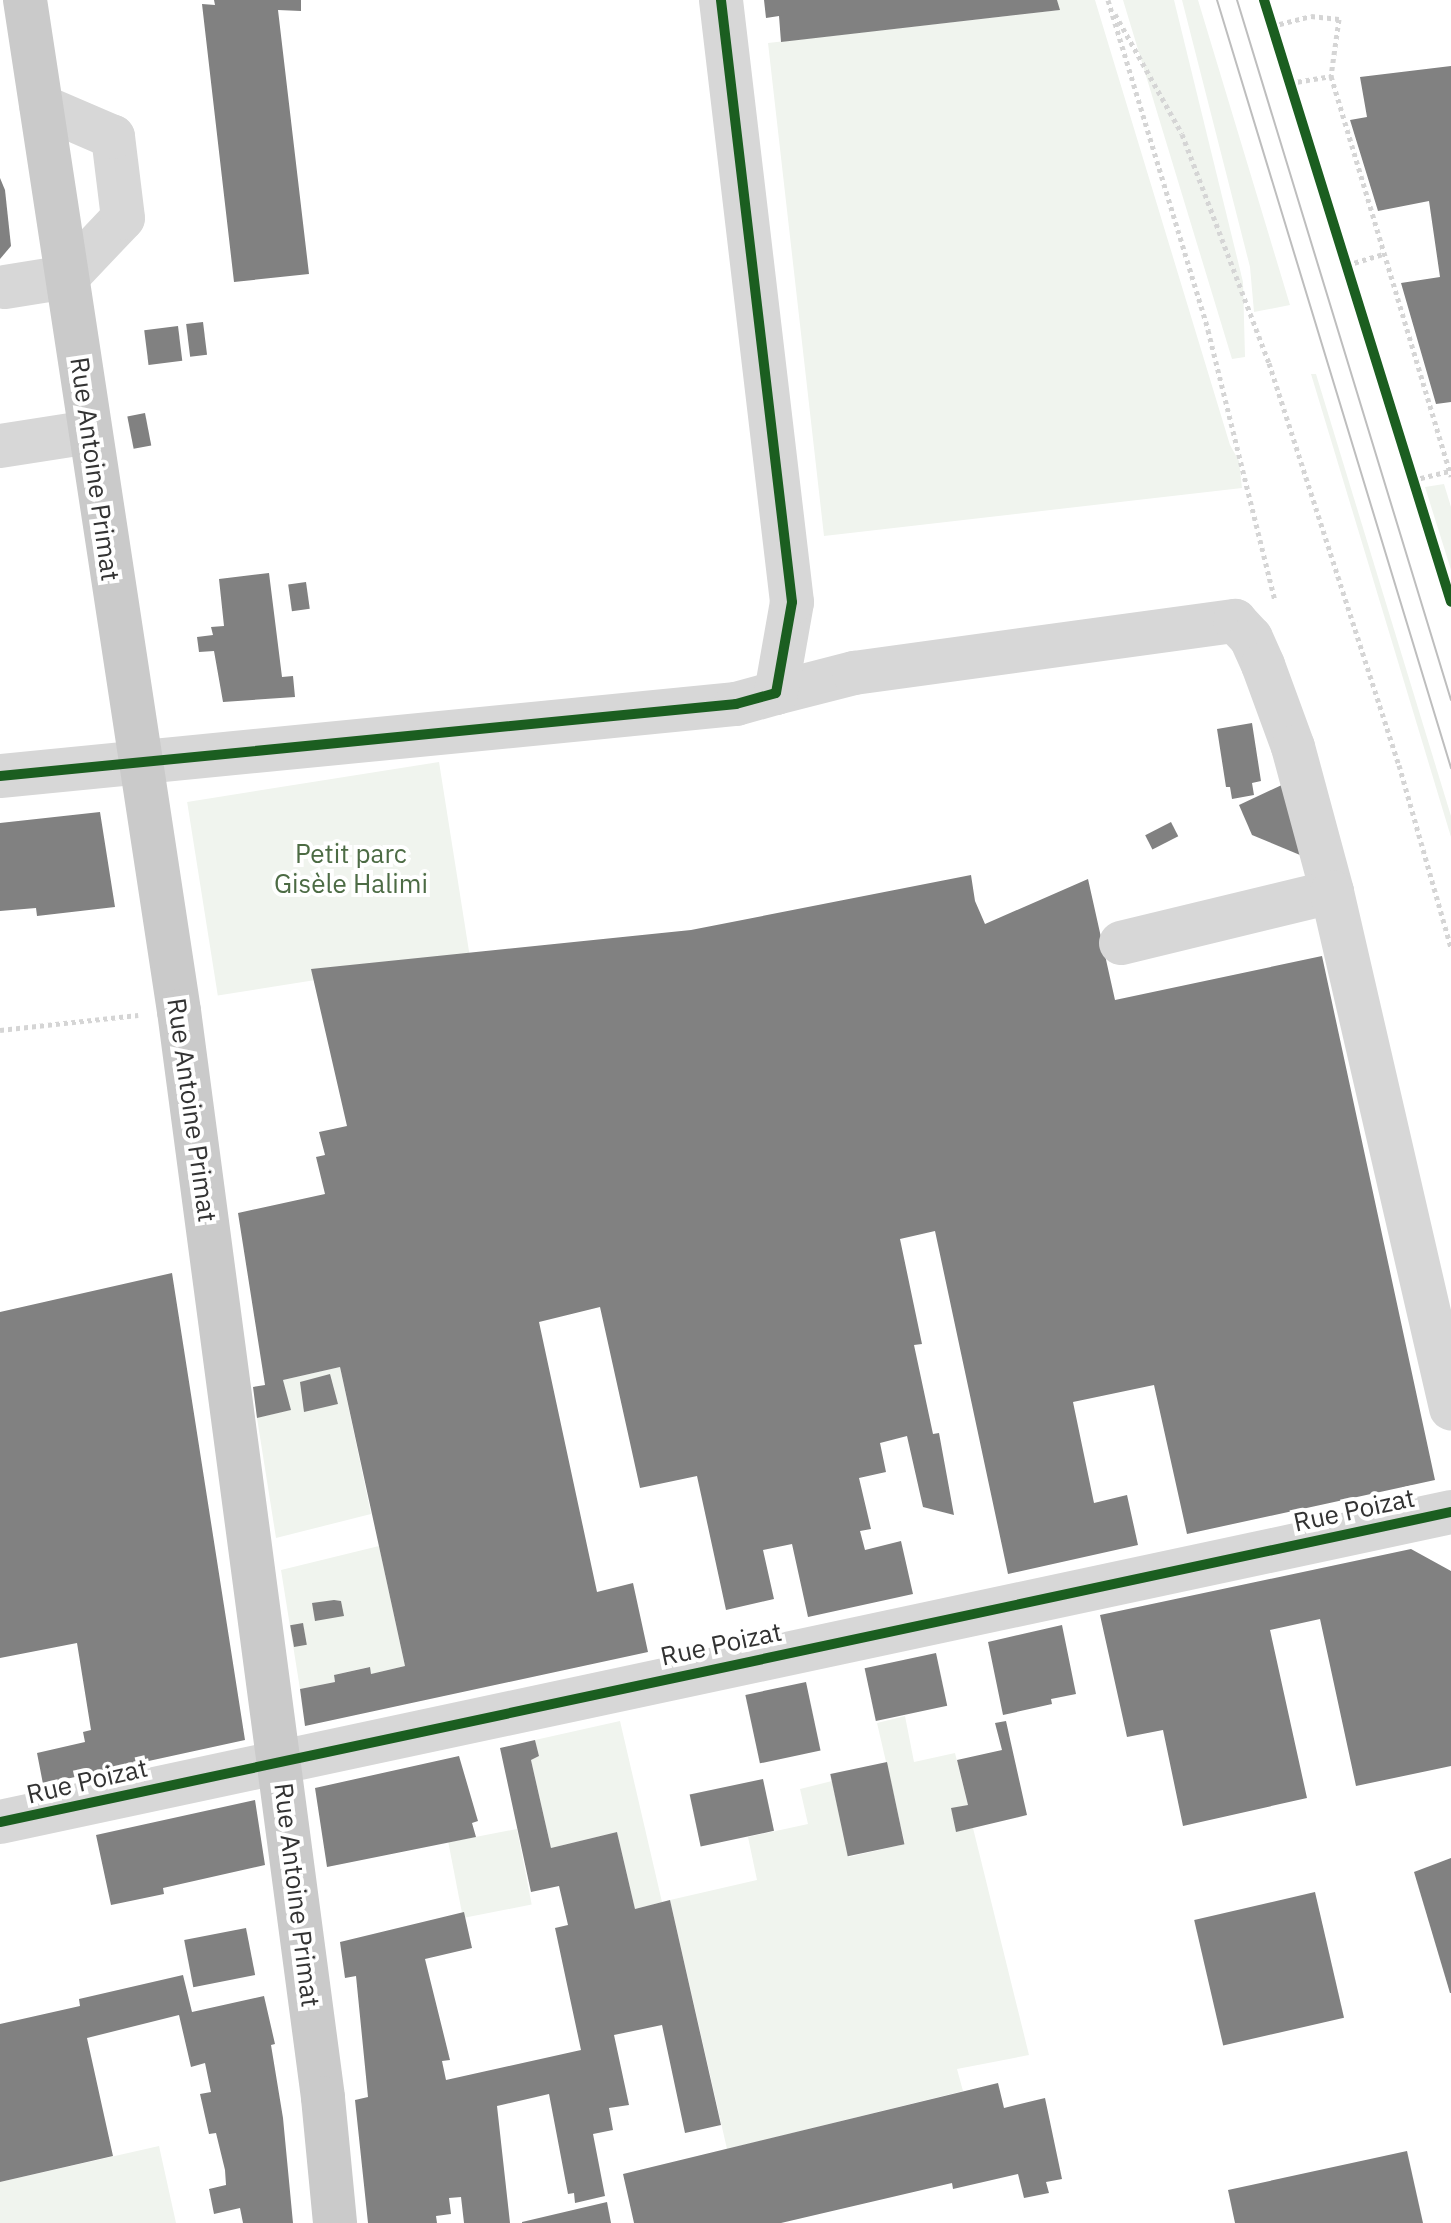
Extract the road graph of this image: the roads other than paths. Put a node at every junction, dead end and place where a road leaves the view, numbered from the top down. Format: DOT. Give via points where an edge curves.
graph roads {
  1 [pos="721,0"];
  2 [pos="17,9"];
  3 [pos="41,106"];
  4 [pos="67,277"];
  5 [pos="5,287"];
  6 [pos="90,432"];
  7 [pos="0,446"];
  8 [pos="776,693"];
  9 [pos="139,761"];
  10 [pos="0,776"];
  11 [pos="1332,892"];
  12 [pos="1121,943"];
  13 [pos="1451,1408"];
  14 [pos="1451,1512"];
  15 [pos="279,1760"];
  16 [pos="0,1822"];
  17 [pos="335,2223"];
  1 -- 8 [label="street" via="792,602"];
  2 -- 3 [label="main road, Rue Antoine Primat"];
  3 -- 4 [label="main road, Rue Antoine Primat"];
  3 -- 4 [label="street" via="113,137 123,218"];
  4 -- 5 [label="street"];
  4 -- 6 [label="main road, Rue Antoine Primat"];
  6 -- 7 [label="street"];
  6 -- 9 [label="main road, Rue Antoine Primat"];
  8 -- 9 [label="street" via="736,704"];
  8 -- 11 [label="street" via="854,673 1235,621 1251,638 1288,733"];
  9 -- 10 [label="street"];
  9 -- 15 [label="main road, Rue Antoine Primat" via="179,1011"];
  11 -- 12 [label="street"];
  11 -- 13 [label="street"];
  14 -- 15 [label="street, Rue Poizat"];
  15 -- 16 [label="street, Rue Poizat"];
  15 -- 17 [label="main road, Rue Antoine Primat"];
}
